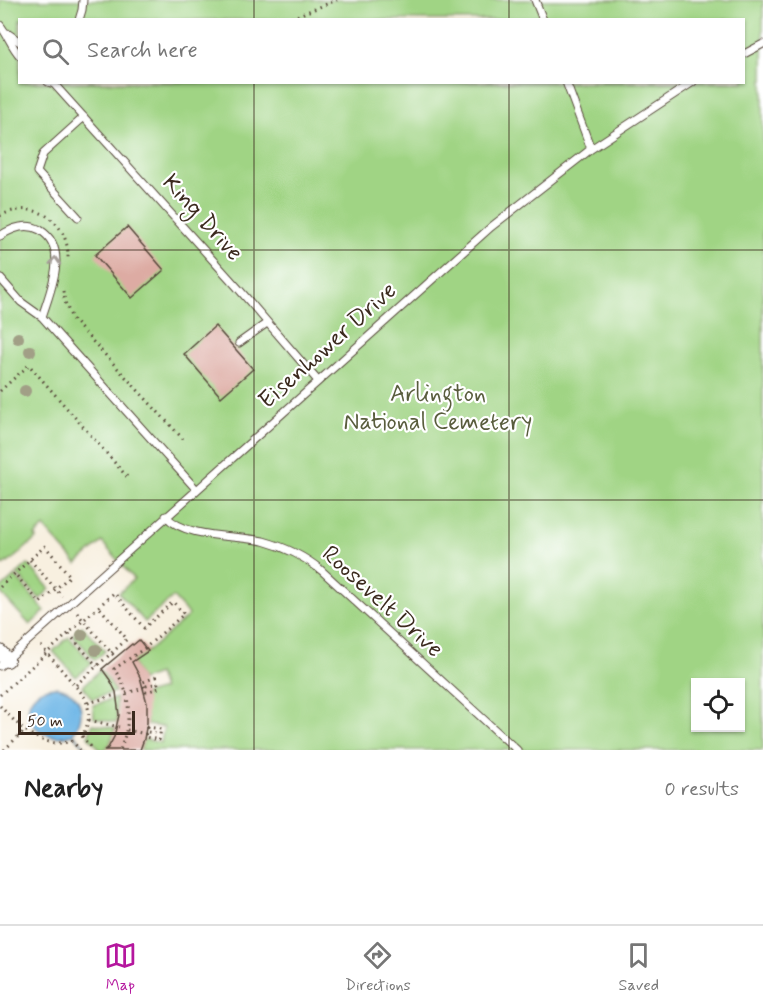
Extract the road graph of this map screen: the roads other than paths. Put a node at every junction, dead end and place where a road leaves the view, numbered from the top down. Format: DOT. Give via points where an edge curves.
graph roads {
  1 [pos="83,0"];
  2 [pos="535,0"];
  3 [pos="80,18"];
  4 [pos="542,18"];
  5 [pos="0,25"];
  6 [pos="7,33"];
  7 [pos="18,41"];
  8 [pos="763,44"];
  9 [pos="745,53"];
  10 [pos="18,54"];
  11 [pos="53,84"];
  12 [pos="567,84"];
  13 [pos="690,84"];
  14 [pos="84,117"];
  15 [pos="591,149"];
  16 [pos="78,217"];
  17 [pos="0,236"];
  18 [pos="0,278"];
  19 [pos="42,317"];
  20 [pos="267,324"];
  21 [pos="239,343"];
  22 [pos="318,381"];
  23 [pos="196,489"];
  24 [pos="166,516"];
  25 [pos="2,659"];
  26 [pos="517,750"];
  1 -- 3 [label="lane"];
  2 -- 4 [label="lane"];
  5 -- 6 [label="lane"];
  6 -- 7 [label="lane"];
  6 -- 10 [label="lane"];
  8 -- 9 [label="lane"];
  11 -- 14 [label="lane, King Drive"];
  12 -- 15 [label="lane"];
  13 -- 15 [label="lane, Eisenhower Drive"];
  14 -- 16 [label="lane" via="43,154 37,172"];
  14 -- 20 [label="lane, King Drive"];
  15 -- 22 [label="lane, Eisenhower Drive" via="484,233"];
  19 -- 17 [label="lane, one-way" via="57,260 51,240 37,228 27,226"];
  18 -- 19 [label="lane" via="21,302"];
  19 -- 23 [label="lane"];
  20 -- 21 [label="lane"];
  20 -- 22 [label="lane, King Drive"];
  22 -- 23 [label="lane, Eisenhower Drive"];
  23 -- 24 [label="lane, Eisenhower Drive"];
  24 -- 25 [label="lane, Eisenhower Drive"];
  24 -- 26 [label="lane, Roosevelt Drive" via="172,524 188,531 262,541 303,557"];
}
